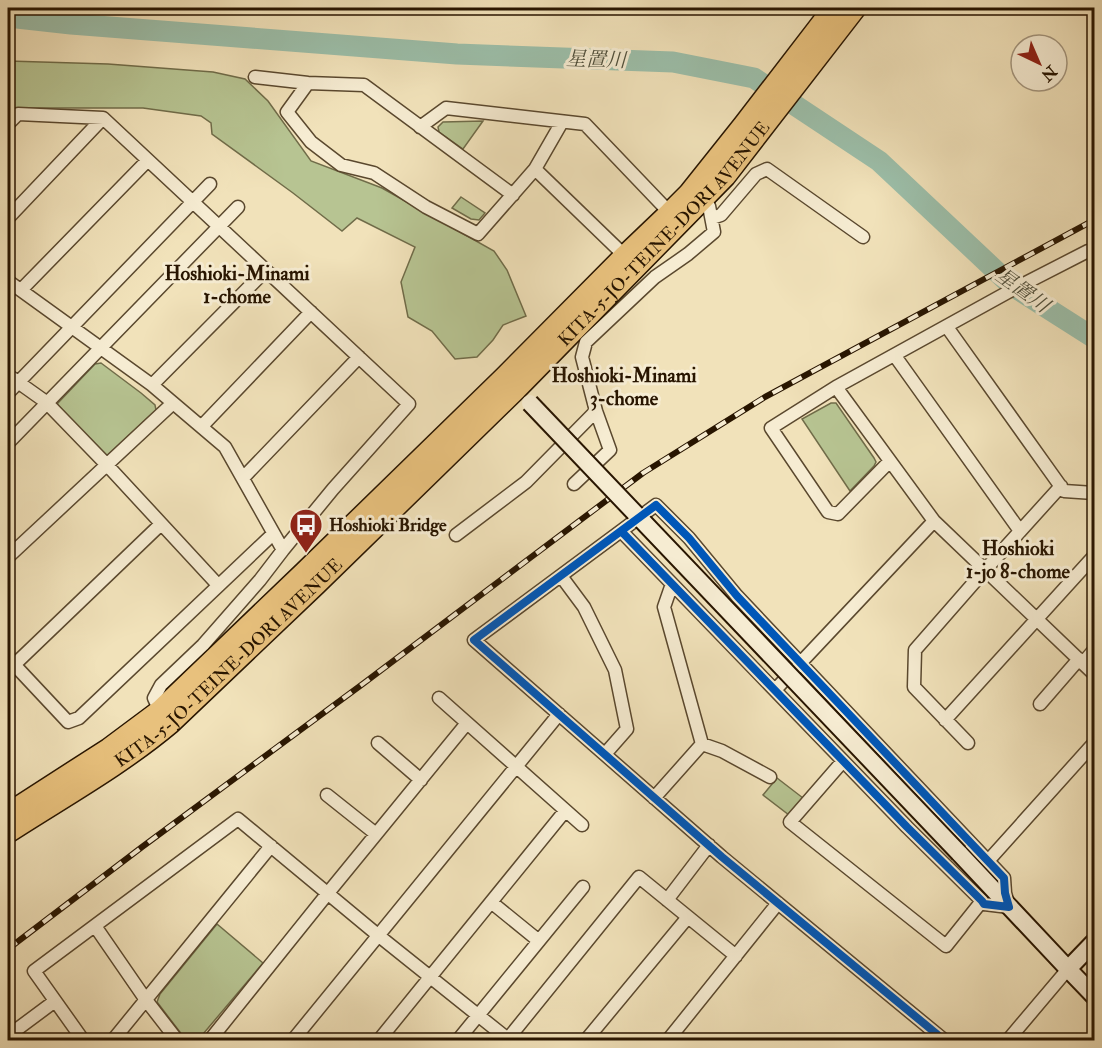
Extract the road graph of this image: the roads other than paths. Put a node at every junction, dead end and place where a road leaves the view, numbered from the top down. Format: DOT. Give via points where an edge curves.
graph roads {
  1 [pos="834,8"];
  2 [pos="855,8"];
  3 [pos="817,43"];
  4 [pos="255,77"];
  5 [pos="308,83"];
  6 [pos="103,118"];
  7 [pos="562,122"];
  8 [pos="8,124"];
  9 [pos="420,127"];
  10 [pos="148,160"];
  11 [pos="535,169"];
  12 [pos="210,184"];
  13 [pos="513,195"];
  14 [pos="193,202"];
  15 [pos="701,204"];
  16 [pos="238,207"];
  17 [pos="670,213"];
  18 [pos="8,218"];
  19 [pos="219,226"];
  20 [pos="862,237"];
  21 [pos="1095,254"];
  22 [pos="625,256"];
  23 [pos="266,270"];
  24 [pos="8,282"];
  25 [pos="21,290"];
  26 [pos="311,312"];
  27 [pos="71,326"];
  28 [pos="947,327"];
  29 [pos="100,347"];
  30 [pos="894,356"];
  31 [pos="359,357"];
  32 [pos="13,378"];
  33 [pos="152,385"];
  34 [pos="836,387"];
  35 [pos="517,389"];
  36 [pos="8,393"];
  37 [pos="46,402"];
  38 [pos="173,403"];
  39 [pos="596,411"];
  40 [pos="202,426"];
  41 [pos="8,443"];
  42 [pos="890,461"];
  43 [pos="106,465"];
  44 [pos="243,477"];
  45 [pos="574,484"];
  46 [pos="1061,486"];
  47 [pos="1095,493"];
  48 [pos="934,521"];
  49 [pos="161,524"];
  50 [pos="621,531"];
  51 [pos="1020,531"];
  52 [pos="273,534"];
  53 [pos="456,535"];
  54 [pos="283,550"];
  55 [pos="1095,556"];
  56 [pos="8,557"];
  57 [pos="985,570"];
  58 [pos="561,576"];
  59 [pos="672,584"];
  60 [pos="218,585"];
  61 [pos="1037,619"];
  62 [pos="1095,650"];
  63 [pos="1081,661"];
  64 [pos="11,662"];
  65 [pos="800,663"];
  66 [pos="1095,675"];
  67 [pos="775,690"];
  68 [pos="439,698"];
  69 [pos="1040,704"];
  70 [pos="559,714"];
  71 [pos="165,717"];
  72 [pos="945,720"];
  73 [pos="467,723"];
  74 [pos="378,743"];
  75 [pos="968,743"];
  76 [pos="1095,743"];
  77 [pos="702,744"];
  78 [pos="605,754"];
  79 [pos="843,761"];
  80 [pos="516,767"];
  81 [pos="770,777"];
  82 [pos="421,780"];
  83 [pos="327,795"];
  84 [pos="654,798"];
  85 [pos="565,811"];
  86 [pos="8,814"];
  87 [pos="582,825"];
  88 [pos="8,832"];
  89 [pos="376,834"];
  90 [pos="709,845"];
  91 [pos="271,846"];
  92 [pos="988,861"];
  93 [pos="583,887"];
  94 [pos="328,893"];
  95 [pos="667,900"];
  96 [pos="491,902"];
  97 [pos="982,902"];
  98 [pos="778,903"];
  99 [pos="1009,907"];
  100 [pos="688,917"];
  101 [pos="95,926"];
  102 [pos="379,936"];
  103 [pos="539,941"];
  104 [pos="1095,942"];
  105 [pos="736,956"];
  106 [pos="1068,969"];
  107 [pos="430,977"];
  108 [pos="1095,996"];
  109 [pos="55,1000"];
  110 [pos="146,1000"];
  111 [pos="478,1016"];
  112 [pos="8,1036"];
  113 [pos="508,1040"];
  114 [pos="1010,1040"];
  115 [pos="83,1041"];
  116 [pos="113,1041"];
  117 [pos="177,1041"];
  118 [pos="210,1041"];
  119 [pos="293,1041"];
  120 [pos="379,1041"];
  121 [pos="458,1041"];
  122 [pos="586,1041"];
  123 [pos="668,1041"];
  124 [pos="944,1041"];
  1 -- 3 [label="highway"];
  2 -- 3 [label="highway"];
  3 -- 15 [label="highway, KITA-5-JO-TEINE-DORI AVENUE" via="751,131 725,176"];
  4 -- 5 [label="street"];
  5 -- 9 [label="street" via="364,85"];
  5 -- 13 [label="street" via="287,112 311,142 341,165 374,173 426,207 478,234"];
  6 -- 8 [label="street" via="18,114"];
  6 -- 10 [label="street"];
  6 -- 18 [label="street"];
  7 -- 9 [label="street" via="446,108"];
  7 -- 11 [label="street"];
  7 -- 17 [label="street" via="585,124"];
  9 -- 13 [label="street"];
  10 -- 14 [label="street"];
  10 -- 25 [label="street"];
  11 -- 13 [label="street"];
  11 -- 22 [label="street"];
  12 -- 14 [label="street"];
  14 -- 19 [label="street"];
  14 -- 27 [label="street"];
  15 -- 17 [label="highway, KITA-5-JO-TEINE-DORI AVENUE"];
  15 -- 20 [label="street" via="721,215 756,174 767,169"];
  15 -- 35 [label="highway, KITA-5-JO-TEINE-DORI AVENUE"];
  15 -- 39 [label="street" via="714,232 655,277 586,342 582,357"];
  16 -- 19 [label="street"];
  17 -- 22 [label="highway, KITA-5-JO-TEINE-DORI AVENUE"];
  19 -- 23 [label="street"];
  19 -- 29 [label="street"];
  21 -- 28 [label="street" via="1088,250"];
  22 -- 35 [label="highway, KITA-5-JO-TEINE-DORI AVENUE"];
  23 -- 26 [label="street"];
  23 -- 33 [label="street"];
  24 -- 25 [label="street"];
  25 -- 27 [label="street"];
  26 -- 31 [label="street"];
  26 -- 40 [label="street"];
  27 -- 29 [label="street"];
  27 -- 32 [label="street"];
  28 -- 30 [label="street"];
  28 -- 46 [label="street"];
  29 -- 33 [label="street"];
  29 -- 37 [label="street"];
  30 -- 34 [label="street"];
  30 -- 51 [label="street"];
  31 -- 44 [label="street"];
  31 -- 54 [label="street" via="409,404"];
  32 -- 36 [label="street"];
  32 -- 37 [label="street"];
  33 -- 38 [label="street"];
  34 -- 42 [label="street"];
  34 -- 42 [label="street" via="771,428 828,512 838,514"];
  35 -- 71 [label="highway, KITA-5-JO-TEINE-DORI AVENUE" via="304,573"];
  35 -- 99 [label="street, bridge"];
  37 -- 41 [label="street"];
  37 -- 43 [label="street"];
  38 -- 40 [label="street"];
  38 -- 43 [label="street"];
  39 -- 45 [label="street" via="610,450"];
  39 -- 53 [label="street" via="526,482"];
  40 -- 44 [label="street" via="225,447"];
  42 -- 48 [label="street"];
  43 -- 49 [label="street"];
  43 -- 56 [label="street"];
  44 -- 52 [label="street"];
  46 -- 47 [label="street" via="1064,491"];
  46 -- 51 [label="street"];
  48 -- 57 [label="street"];
  48 -- 65 [label="street"];
  49 -- 60 [label="street"];
  49 -- 64 [label="street"];
  50 -- 58 [label="street"];
  50 -- 59 [label="street"];
  50 -- 65 [label="street" via="656,504"];
  51 -- 57 [label="street"];
  52 -- 54 [label="street"];
  52 -- 60 [label="street"];
  54 -- 71 [label="street" via="203,645 161,685 154,698"];
  55 -- 61 [label="street"];
  57 -- 61 [label="street"];
  57 -- 72 [label="street" via="915,650 914,687"];
  58 -- 70 [label="street" via="474,640"];
  58 -- 78 [label="street" via="584,607 615,670 627,729"];
  59 -- 67 [label="street"];
  59 -- 77 [label="street" via="664,608"];
  60 -- 64 [label="street" via="79,718 68,722"];
  61 -- 63 [label="street"];
  61 -- 72 [label="street"];
  62 -- 63 [label="street"];
  63 -- 66 [label="street"];
  63 -- 69 [label="street"];
  65 -- 67 [label="street"];
  65 -- 92 [label="street"];
  67 -- 79 [label="street"];
  68 -- 73 [label="street"];
  70 -- 78 [label="street"];
  70 -- 80 [label="street"];
  71 -- 86 [label="highway, KITA-5-JO-TEINE-DORI AVENUE"];
  71 -- 88 [label="highway, KITA-5-JO-TEINE-DORI AVENUE" via="151,739"];
  72 -- 75 [label="street"];
  73 -- 80 [label="street"];
  73 -- 82 [label="street"];
  74 -- 82 [label="street"];
  76 -- 92 [label="street"];
  77 -- 81 [label="street"];
  77 -- 84 [label="street"];
  78 -- 84 [label="street"];
  79 -- 97 [label="street"];
  79 -- 97 [label="street" via="790,822 946,946"];
  80 -- 85 [label="street"];
  80 -- 102 [label="street"];
  82 -- 89 [label="street"];
  83 -- 89 [label="street"];
  84 -- 90 [label="street"];
  85 -- 87 [label="street"];
  85 -- 96 [label="street"];
  89 -- 94 [label="street"];
  90 -- 95 [label="street"];
  90 -- 98 [label="street"];
  91 -- 94 [label="street"];
  91 -- 101 [label="street" via="238,819"];
  91 -- 110 [label="street"];
  92 -- 99 [label="street" via="1004,878"];
  93 -- 103 [label="street"];
  94 -- 102 [label="street"];
  94 -- 118 [label="street"];
  95 -- 100 [label="street"];
  95 -- 113 [label="street" via="639,877"];
  96 -- 103 [label="street"];
  96 -- 107 [label="street"];
  97 -- 99 [label="street"];
  98 -- 105 [label="street"];
  98 -- 124 [label="street"];
  99 -- 106 [label="street"];
  100 -- 105 [label="street"];
  100 -- 122 [label="street"];
  101 -- 109 [label="street" via="34,971"];
  101 -- 110 [label="street"];
  102 -- 107 [label="street"];
  102 -- 119 [label="street"];
  103 -- 111 [label="street"];
  104 -- 106 [label="street"];
  105 -- 123 [label="street"];
  106 -- 108 [label="street"];
  106 -- 114 [label="street"];
  107 -- 111 [label="street"];
  107 -- 120 [label="street"];
  109 -- 112 [label="street"];
  109 -- 115 [label="street"];
  110 -- 116 [label="street"];
  110 -- 117 [label="street"];
  111 -- 113 [label="street"];
  111 -- 121 [label="street"];
}
